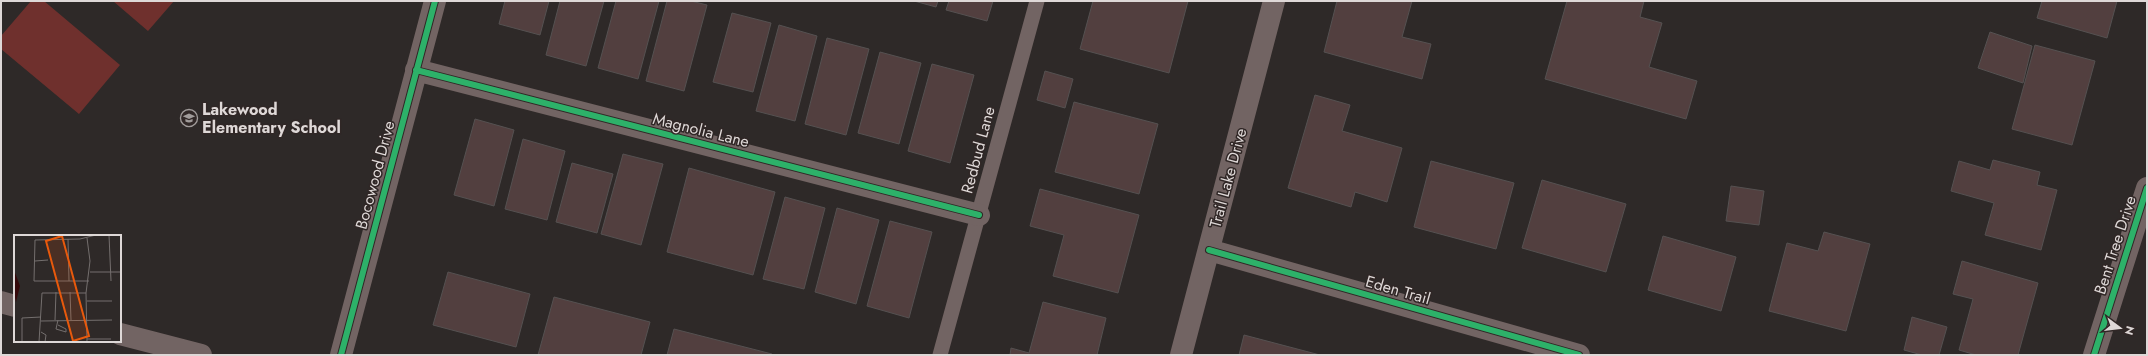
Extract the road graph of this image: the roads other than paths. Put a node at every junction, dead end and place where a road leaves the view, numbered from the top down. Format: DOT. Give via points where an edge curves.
graph roads {
  1 [pos="435,1"];
  2 [pos="1037,1"];
  3 [pos="1274,1"];
  4 [pos="416,70"];
  5 [pos="2147,188"];
  6 [pos="979,214"];
  7 [pos="1209,250"];
  8 [pos="1,302"];
  9 [pos="14,306"];
  10 [pos="121,334"];
  11 [pos="201,355"];
  12 [pos="342,355"];
  13 [pos="940,355"];
  14 [pos="1181,355"];
  15 [pos="1579,355"];
  16 [pos="2094,355"];
  1 -- 4 [label="street, Bocowood Drive"];
  2 -- 6 [label="lane, Redbud Lane"];
  3 -- 7 [label="street, Trail Lake Drive"];
  4 -- 6 [label="street, Magnolia Lane"];
  4 -- 12 [label="street, Bocowood Drive"];
  5 -- 16 [label="street, Bent Tree Drive"];
  6 -- 13 [label="lane, Redbud Lane"];
  7 -- 14 [label="street, Trail Lake Drive"];
  7 -- 15 [label="street, Eden Trail"];
  8 -- 9 [label="street"];
  10 -- 11 [label="street"];
}
